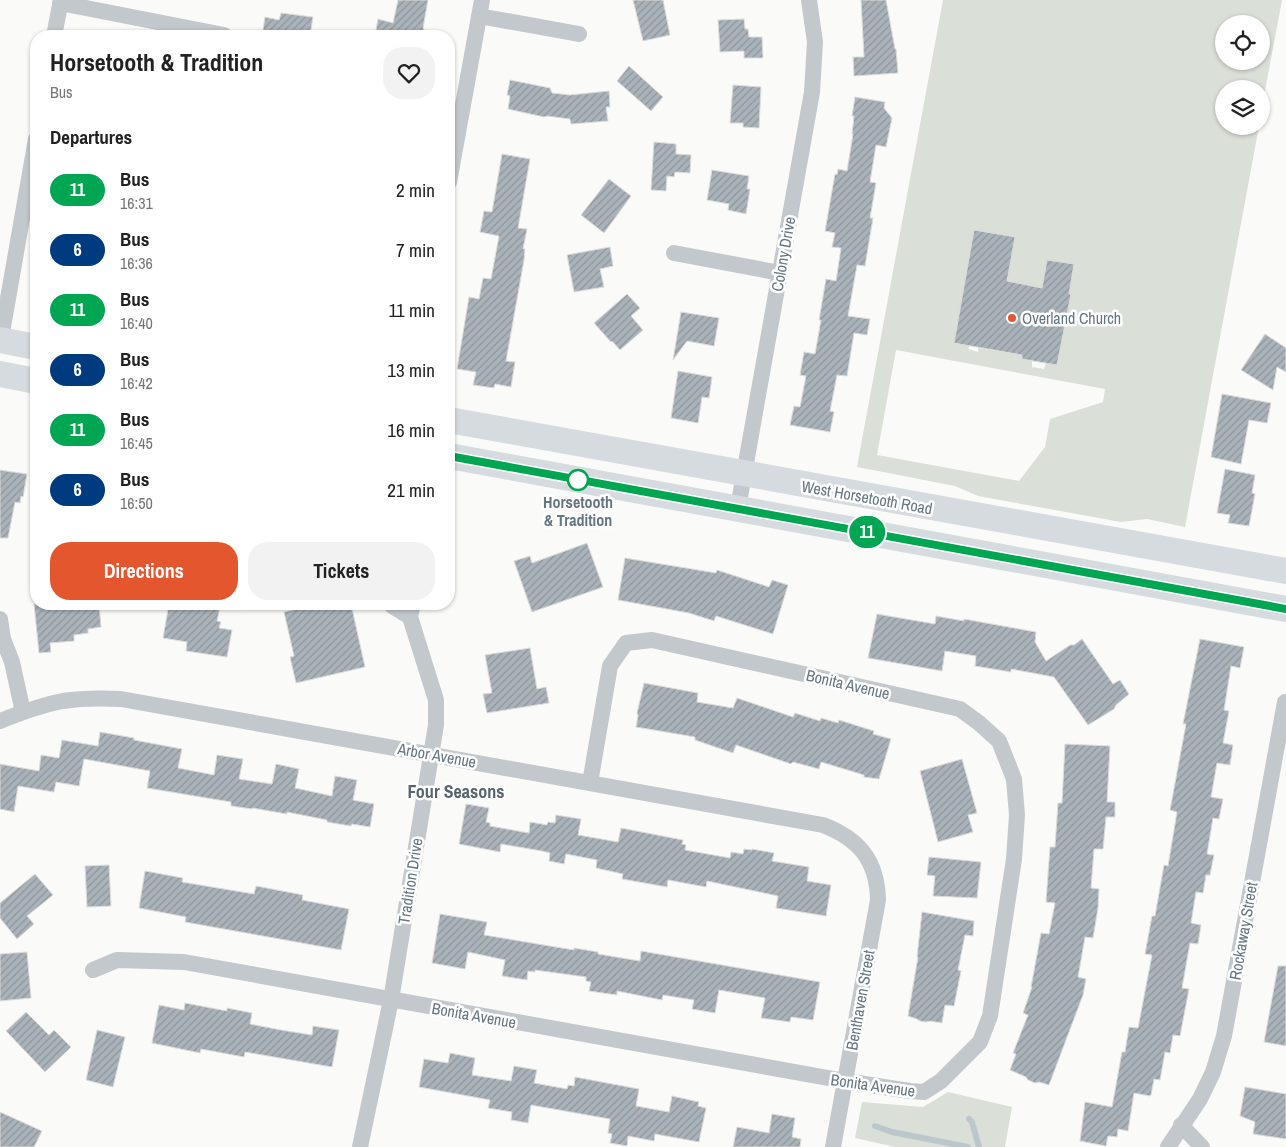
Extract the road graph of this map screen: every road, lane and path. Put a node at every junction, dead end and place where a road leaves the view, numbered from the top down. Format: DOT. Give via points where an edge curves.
graph roads {
  1 [pos="482,0"];
  2 [pos="809,0"];
  3 [pos="60,1"];
  4 [pos="479,16"];
  5 [pos="55,30"];
  6 [pos="200,30"];
  7 [pos="579,34"];
  8 [pos="455,149"];
  9 [pos="30,173"];
  10 [pos="674,253"];
  11 [pos="780,273"];
  12 [pos="0,341"];
  13 [pos="30,345"];
  14 [pos="0,374"];
  15 [pos="30,380"];
  16 [pos="455,421"];
  17 [pos="455,457"];
  18 [pos="744,474"];
  19 [pos="738,508"];
  20 [pos="1286,572"];
  21 [pos="1286,609"];
  22 [pos="412,610"];
  23 [pos="0,619"];
  24 [pos="1285,702"];
  25 [pos="23,712"];
  26 [pos="0,721"];
  27 [pos="431,754"];
  28 [pos="590,783"];
  29 [pos="865,854"];
  30 [pos="93,970"];
  31 [pos="391,1000"];
  32 [pos="845,1082"];
  33 [pos="1181,1125"];
  34 [pos="360,1147"];
  35 [pos="833,1147"];
  36 [pos="1168,1147"];
  37 [pos="1202,1147"];
  1 -- 4 [label="street"];
  2 -- 11 [label="street, Colony Drive" via="815,42 814,79"];
  3 -- 5 [label="street"];
  3 -- 6 [label="street"];
  4 -- 7 [label="street"];
  4 -- 8 [label="street"];
  9 -- 12 [label="street"];
  10 -- 11 [label="street"];
  11 -- 18 [label="street, Colony Drive"];
  12 -- 13 [label="main road"];
  14 -- 15 [label="main road"];
  16 -- 18 [label="main road, West Horsetooth Road"];
  17 -- 19 [label="main road"];
  18 -- 19 [label="street, Colony Drive"];
  18 -- 20 [label="main road, West Horsetooth Road"];
  19 -- 21 [label="main road"];
  22 -- 27 [label="street, Tradition Drive" via="436,700"];
  23 -- 25 [label="street"];
  24 -- 33 [label="street, Rockaway Street" via="1224,1036 1213,1072 1200,1099"];
  25 -- 26 [label="street, Arbor Avenue"];
  25 -- 27 [label="street, Arbor Avenue" via="62,701 120,699"];
  27 -- 28 [label="street, Arbor Avenue"];
  27 -- 31 [label="street, Tradition Drive"];
  28 -- 29 [label="street, Arbor Avenue" via="823,825 853,840"];
  28 -- 32 [label="street, Bonita Avenue" via="610,666 626,643 652,640 960,710 999,741 1014,780 1017,815 1014,859 990,1016 980,1042 942,1081 924,1092"];
  29 -- 32 [label="street, Benthaven Street" via="878,885 878,900"];
  30 -- 31 [label="street, Bonita Avenue" via="117,960 184,962"];
  31 -- 32 [label="street, Bonita Avenue"];
  31 -- 34 [label="street, Tradition Drive"];
  32 -- 35 [label="street, Benthaven Street"];
  33 -- 36 [label="street, Rockaway Street"];
  33 -- 37 [label="street"];
}
